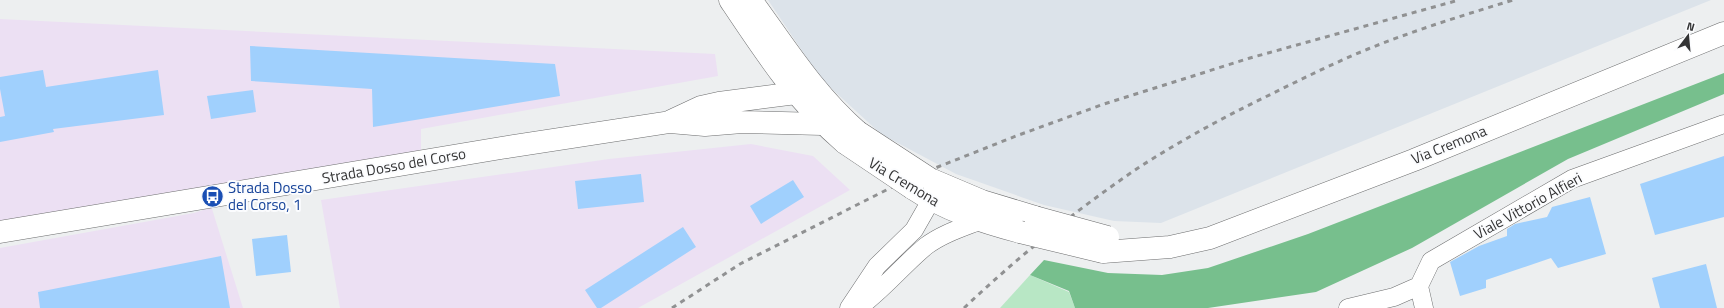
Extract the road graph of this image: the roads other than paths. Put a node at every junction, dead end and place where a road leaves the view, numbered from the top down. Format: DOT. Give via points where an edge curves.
graph roads {
  1 [pos="730,0"];
  2 [pos="751,0"];
  3 [pos="1724,33"];
  4 [pos="800,83"];
  5 [pos="818,91"];
  6 [pos="670,122"];
  7 [pos="822,124"];
  8 [pos="1724,124"];
  9 [pos="851,138"];
  10 [pos="928,188"];
  11 [pos="979,221"];
  12 [pos="1027,225"];
  13 [pos="0,232"];
  14 [pos="1419,286"];
  15 [pos="849,308"];
  16 [pos="858,308"];
  17 [pos="1348,308"];
  18 [pos="1424,308"];
  1 -- 4 [label="main road, Via Cremona" via="775,64"];
  2 -- 4 [label="main road, Via Cremona" via="772,30"];
  3 -- 12 [label="main road, Via Cremona, bridge" via="1414,160 1210,238 1170,247 1128,242 1105,244"];
  4 -- 5 [label="main road, Strada Dosso del Corso"];
  4 -- 6 [label="main road, Strada Dosso del Corso" via="707,106"];
  4 -- 7 [label="main road, Via Cremona"];
  5 -- 9 [label="main road, Via Cremona" via="844,120"];
  6 -- 7 [label="main road, Strada Dosso del Corso" via="705,125 742,122"];
  6 -- 13 [label="main road, Strada Dosso del Corso"];
  7 -- 9 [label="main road, Via Cremona"];
  8 -- 14 [label="street, Viale Vittorio Alfieri" via="1572,179 1431,260"];
  9 -- 10 [label="main road, Via Cremona, bridge"];
  10 -- 11 [label="main road, Via Cremona"];
  10 -- 12 [label="main road, Via Cremona" via="982,201"];
  10 -- 15 [label="street" via="914,230 877,266"];
  11 -- 12 [label="main road, Via Cremona"];
  11 -- 16 [label="street" via="950,232 927,246"];
  14 -- 17 [label="street" via="1394,297"];
  14 -- 18 [label="street"];
}
